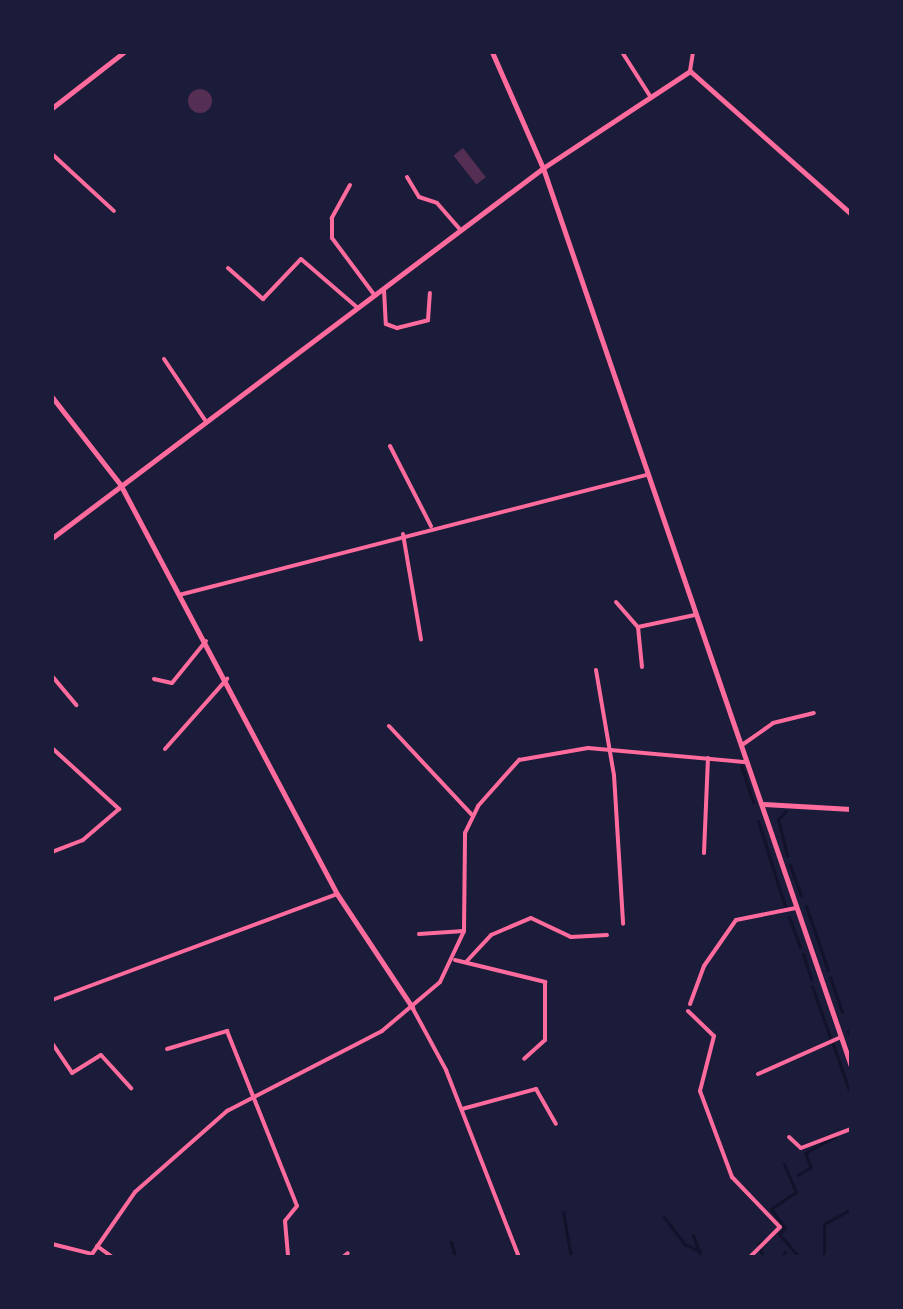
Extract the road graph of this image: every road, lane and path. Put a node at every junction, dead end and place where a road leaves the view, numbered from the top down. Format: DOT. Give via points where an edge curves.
graph roads {
  1 [pos="124,52"];
  2 [pos="492,52"];
  3 [pos="622,52"];
  4 [pos="693,52"];
  5 [pos="690,71"];
  6 [pos="651,99"];
  7 [pos="52,108"];
  8 [pos="52,154"];
  9 [pos="543,168"];
  10 [pos="407,177"];
  11 [pos="350,185"];
  12 [pos="114,211"];
  13 [pos="851,214"];
  14 [pos="460,229"];
  15 [pos="228,268"];
  16 [pos="384,290"];
  17 [pos="430,293"];
  18 [pos="375,296"];
  19 [pos="358,308"];
  20 [pos="164,359"];
  21 [pos="52,397"];
  22 [pos="205,420"];
  23 [pos="390,446"];
  24 [pos="648,475"];
  25 [pos="120,484"];
  26 [pos="431,526"];
  27 [pos="403,533"];
  28 [pos="52,538"];
  29 [pos="179,595"];
  30 [pos="616,602"];
  31 [pos="695,615"];
  32 [pos="638,627"];
  33 [pos="421,639"];
  34 [pos="206,641"];
  35 [pos="642,667"];
  36 [pos="596,670"];
  37 [pos="52,676"];
  38 [pos="154,679"];
  39 [pos="227,679"];
  40 [pos="76,705"];
  41 [pos="814,713"];
  42 [pos="389,726"];
  43 [pos="742,745"];
  44 [pos="52,748"];
  45 [pos="609,748"];
  46 [pos="165,749"];
  47 [pos="708,758"];
  48 [pos="748,763"];
  49 [pos="764,804"];
  50 [pos="851,809"];
  51 [pos="472,815"];
  52 [pos="52,852"];
  53 [pos="704,853"];
  54 [pos="337,894"];
  55 [pos="796,908"];
  56 [pos="623,924"];
  57 [pos="464,931"];
  58 [pos="419,934"];
  59 [pos="607,935"];
  60 [pos="455,960"];
  61 [pos="466,962"];
  62 [pos="52,1000"];
  63 [pos="690,1004"];
  64 [pos="412,1007"];
  65 [pos="688,1011"];
  66 [pos="841,1037"];
  67 [pos="52,1043"];
  68 [pos="167,1049"];
  69 [pos="524,1059"];
  70 [pos="851,1066"];
  71 [pos="758,1074"];
  72 [pos="131,1088"];
  73 [pos="256,1095"];
  74 [pos="462,1109"];
  75 [pos="556,1124"];
  76 [pos="851,1129"];
  77 [pos="789,1137"];
  78 [pos="52,1244"];
  79 [pos="97,1246"];
  80 [pos="348,1253"];
  81 [pos="91,1255"];
  82 [pos="112,1257"];
  83 [pos="288,1257"];
  84 [pos="343,1257"];
  85 [pos="519,1257"];
  86 [pos="750,1257"];
  1 -- 7 [label="street"];
  2 -- 9 [label="street"];
  3 -- 6 [label="street"];
  4 -- 5 [label="street"];
  5 -- 6 [label="street"];
  5 -- 13 [label="street"];
  6 -- 9 [label="street"];
  8 -- 12 [label="street"];
  9 -- 14 [label="street"];
  9 -- 24 [label="street"];
  10 -- 14 [label="street" via="419,197 437,203"];
  11 -- 18 [label="street" via="332,218 332,238"];
  14 -- 16 [label="street"];
  15 -- 19 [label="street" via="263,299 301,259"];
  16 -- 17 [label="street" via="386,324 397,328 428,320"];
  16 -- 18 [label="street"];
  18 -- 19 [label="street"];
  19 -- 22 [label="street"];
  20 -- 22 [label="street"];
  21 -- 25 [label="street"];
  22 -- 25 [label="street"];
  23 -- 26 [label="street"];
  24 -- 26 [label="street"];
  24 -- 31 [label="street"];
  25 -- 28 [label="street"];
  25 -- 29 [label="street"];
  26 -- 27 [label="street"];
  27 -- 29 [label="street"];
  27 -- 33 [label="street"];
  29 -- 34 [label="street"];
  30 -- 32 [label="street"];
  31 -- 32 [label="street"];
  31 -- 43 [label="street"];
  32 -- 35 [label="street"];
  34 -- 38 [label="street" via="172,683"];
  34 -- 39 [label="street"];
  36 -- 45 [label="street"];
  37 -- 40 [label="street"];
  39 -- 46 [label="street"];
  39 -- 54 [label="street"];
  41 -- 43 [label="street" via="773,723"];
  42 -- 51 [label="street"];
  43 -- 48 [label="street"];
  44 -- 52 [label="street" via="119,809 83,840"];
  45 -- 47 [label="street"];
  45 -- 51 [label="street" via="519,760"];
  45 -- 56 [label="street"];
  47 -- 48 [label="street"];
  47 -- 53 [label="street"];
  48 -- 49 [label="street"];
  49 -- 50 [label="street"];
  49 -- 55 [label="street"];
  51 -- 57 [label="street" via="463,847"];
  54 -- 62 [label="street"];
  54 -- 64 [label="street"];
  55 -- 63 [label="street" via="736,920 704,966"];
  55 -- 66 [label="street"];
  57 -- 58 [label="street"];
  57 -- 60 [label="street"];
  59 -- 61 [label="street" via="571,937 531,918 491,935"];
  60 -- 61 [label="street"];
  60 -- 64 [label="street"];
  61 -- 69 [label="street" via="545,982 545,1040"];
  64 -- 73 [label="street" via="382,1031"];
  64 -- 74 [label="street"];
  65 -- 86 [label="street" via="714,1036 700,1091 732,1177 780,1227"];
  66 -- 70 [label="street"];
  66 -- 71 [label="street"];
  67 -- 72 [label="street" via="72,1073 101,1055"];
  68 -- 73 [label="street" via="224,1029"];
  73 -- 79 [label="street" via="182,1147 135,1192"];
  73 -- 83 [label="street" via="297,1206 285,1221"];
  74 -- 75 [label="street" via="536,1089"];
  74 -- 85 [label="street"];
  76 -- 77 [label="street" via="801,1148"];
  78 -- 81 [label="street"];
  79 -- 81 [label="street"];
  79 -- 82 [label="street"];
  80 -- 84 [label="street"];
}
